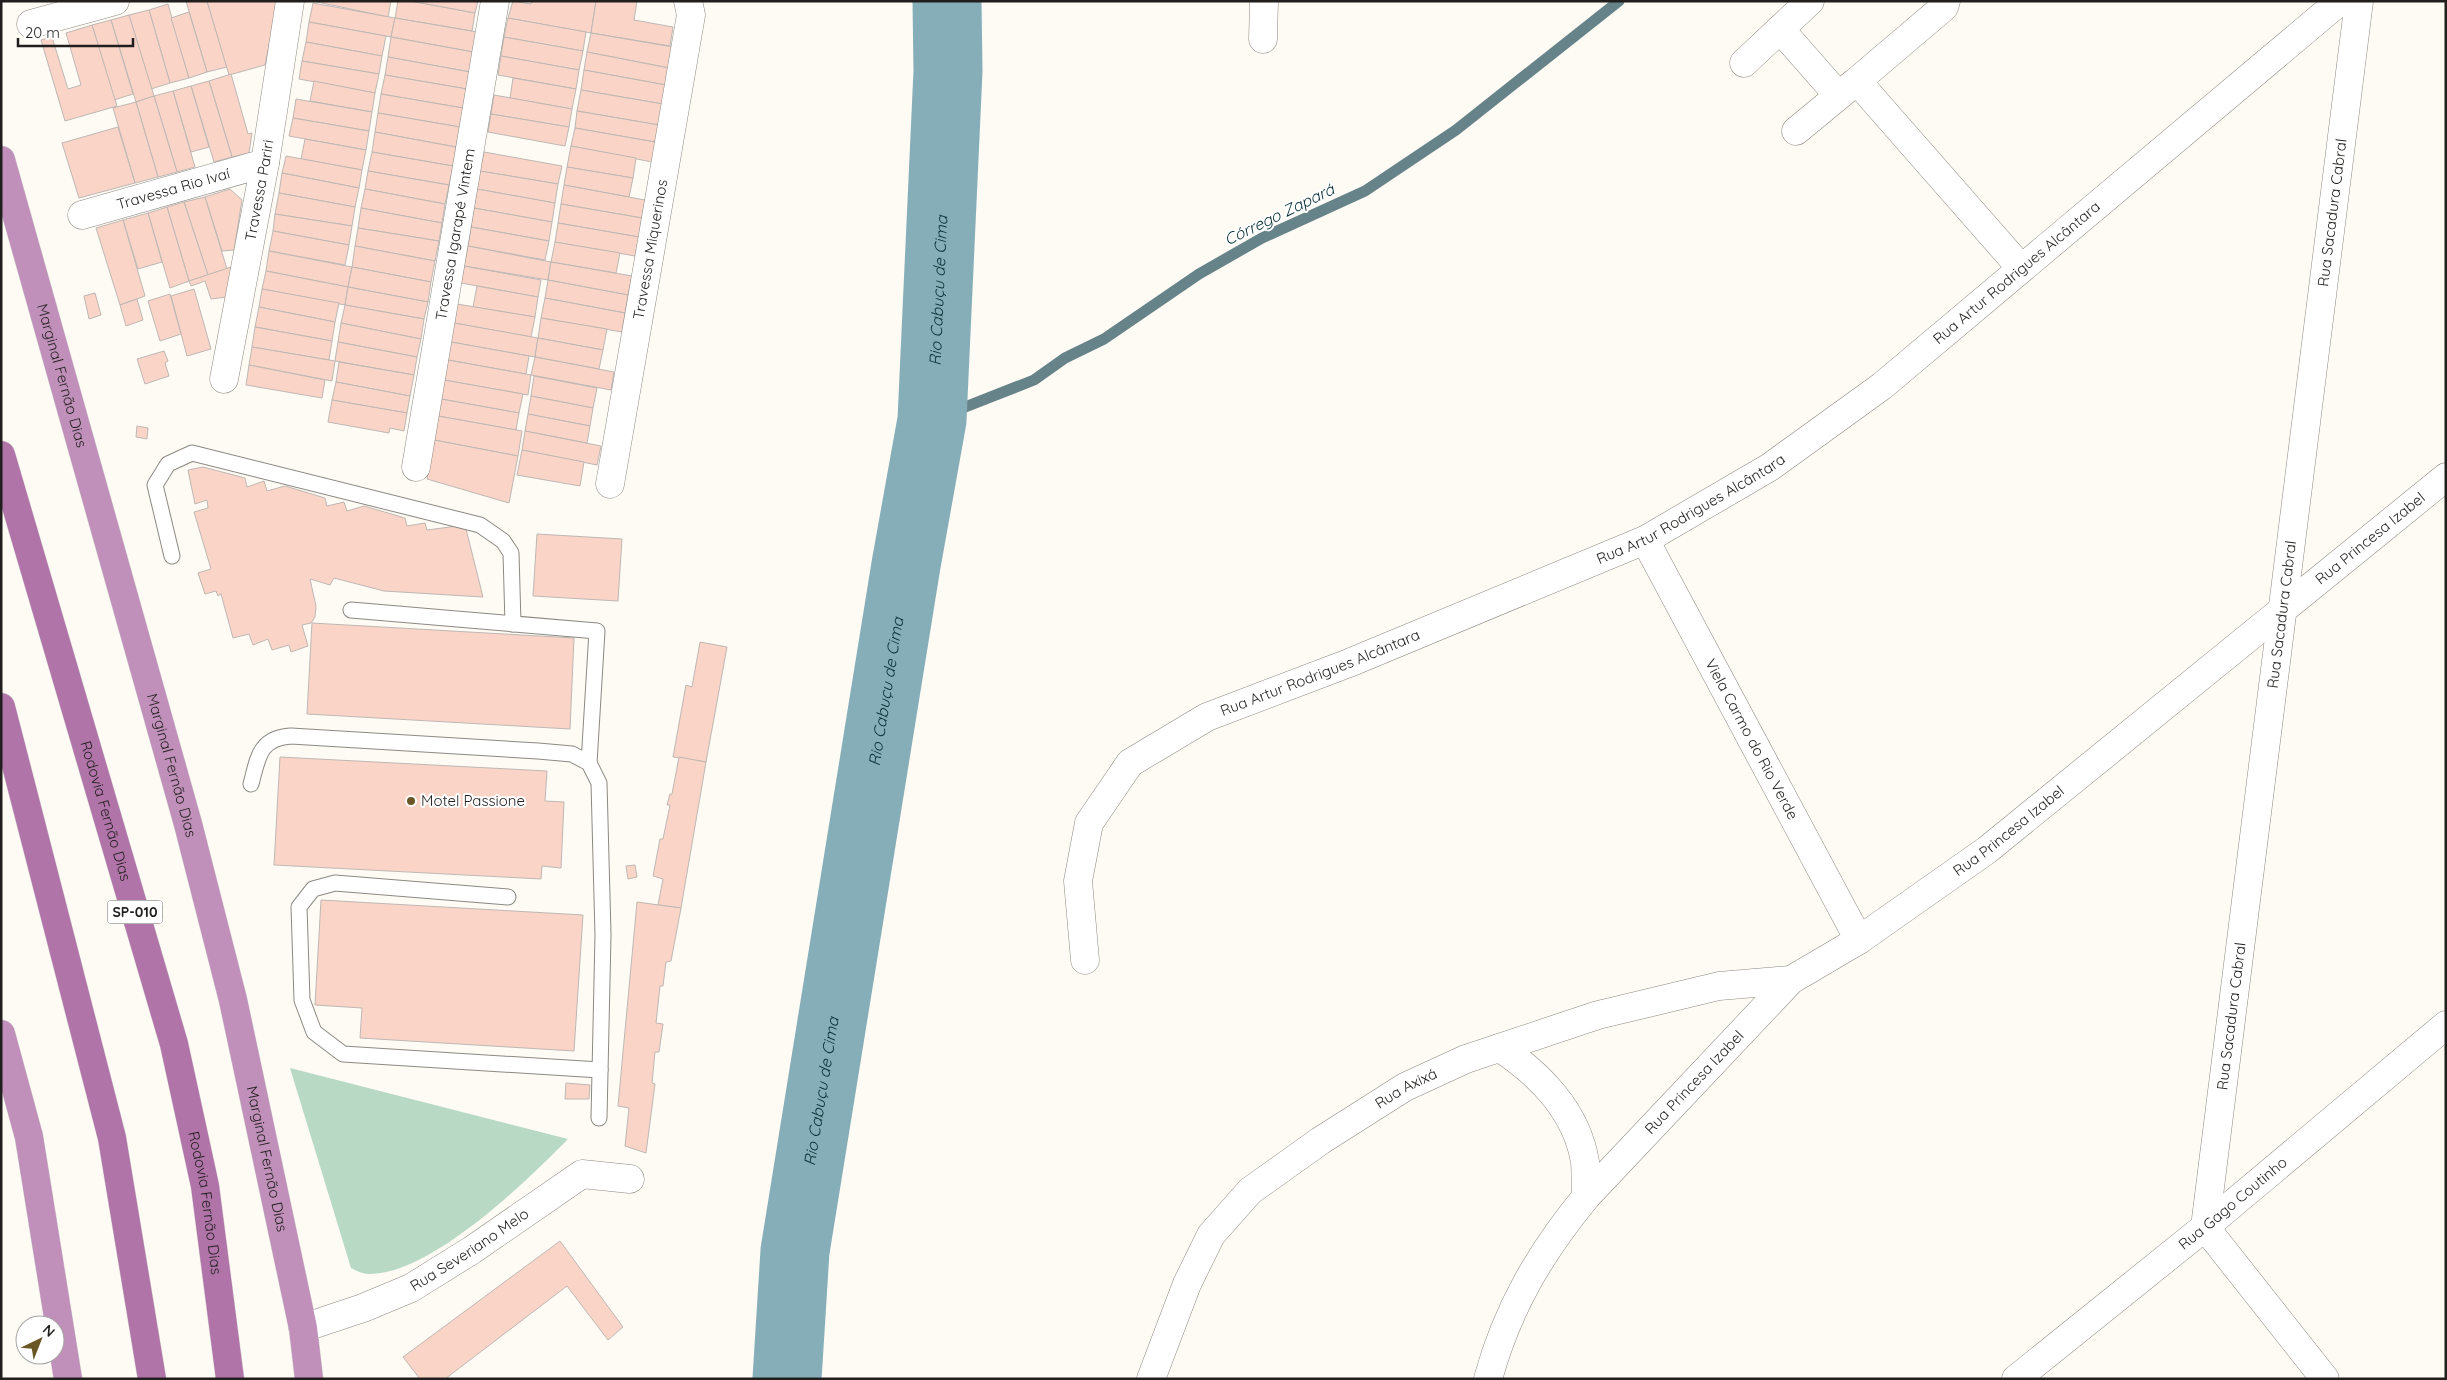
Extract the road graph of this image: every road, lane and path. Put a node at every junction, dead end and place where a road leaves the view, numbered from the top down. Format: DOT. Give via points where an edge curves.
graph roads {
  1 [pos="115,1"];
  2 [pos="290,1"];
  3 [pos="495,1"];
  4 [pos="1264,1"];
  5 [pos="1810,1"];
  6 [pos="1946,1"];
  7 [pos="2340,1"];
  8 [pos="2359,1"];
  9 [pos="689,8"];
  10 [pos="31,24"];
  11 [pos="1780,29"];
  12 [pos="1263,39"];
  13 [pos="1744,63"];
  14 [pos="1847,88"];
  15 [pos="1796,131"];
  16 [pos="1,160"];
  17 [pos="265,163"];
  18 [pos="82,215"];
  19 [pos="2021,268"];
  20 [pos="224,379"];
  21 [pos="1,455"];
  22 [pos="416,467"];
  23 [pos="2446,477"];
  24 [pos="610,484"];
  25 [pos="1645,540"];
  26 [pos="172,556"];
  27 [pos="351,610"];
  28 [pos="2283,610"];
  29 [pos="513,624"];
  30 [pos="1,707"];
  31 [pos="589,763"];
  32 [pos="251,784"];
  33 [pos="508,897"];
  34 [pos="1859,940"];
  35 [pos="1085,960"];
  36 [pos="1791,980"];
  37 [pos="2446,1026"];
  38 [pos="1,1034"];
  39 [pos="1500,1048"];
  40 [pos="600,1070"];
  41 [pos="598,1118"];
  42 [pos="630,1179"];
  43 [pos="1586,1197"];
  44 [pos="2205,1227"];
  45 [pos="303,1328"];
  46 [pos="68,1379"];
  47 [pos="152,1379"];
  48 [pos="230,1379"];
  49 [pos="309,1379"];
  50 [pos="1151,1379"];
  51 [pos="1488,1379"];
  52 [pos="2016,1379"];
  53 [pos="2325,1379"];
  1 -- 10 [label="street"];
  2 -- 17 [label="street, Travessa Pariri"];
  3 -- 22 [label="street, Travessa Igarapé Vintem"];
  4 -- 12 [label="street"];
  5 -- 11 [label="street"];
  6 -- 14 [label="street" via="1944,7"];
  7 -- 19 [label="street, Rua Artur Rodrigues Alcântara"];
  8 -- 28 [label="street, Rua Sacadura Cabral"];
  9 -- 24 [label="street, Travessa Miquerinos"];
  11 -- 13 [label="street"];
  11 -- 14 [label="street"];
  14 -- 15 [label="street"];
  14 -- 19 [label="street"];
  16 -- 45 [label="highway, Marginal Fernão Dias" via="188,824 233,1000"];
  17 -- 18 [label="street, Travessa Rio Ivaí"];
  17 -- 20 [label="street, Travessa Pariri"];
  19 -- 25 [label="street, Rua Artur Rodrigues Alcântara" via="1882,386 1778,461"];
  21 -- 48 [label="highway, Rodovia Fernão Dias / SP-010" via="174,1044 205,1186"];
  23 -- 28 [label="street, Rua Princesa Izabel"];
  25 -- 34 [label="street, Viela Carmo do Rio Verde"];
  25 -- 35 [label="street, Rua Artur Rodrigues Alcântara" via="1349,663 1207,717 1130,763 1089,823 1078,881"];
  26 -- 29 [label="lane" via="155,485 168,464 192,453 480,525 503,542 511,553"];
  27 -- 29 [label="lane"];
  28 -- 34 [label="street, Rua Princesa Izabel" via="1987,850"];
  28 -- 44 [label="street, Rua Sacadura Cabral"];
  29 -- 31 [label="lane" via="597,631"];
  30 -- 47 [label="highway" via="112,1138"];
  31 -- 32 [label="lane" via="572,754 291,736 277,737 265,745"];
  31 -- 40 [label="lane" via="599,783 603,935"];
  33 -- 40 [label="lane" via="334,883 313,889 299,907 302,1000 314,1032 343,1054"];
  34 -- 36 [label="street, Rua Princesa Izabel"];
  36 -- 39 [label="street, Rua Axixá" via="1720,986 1598,1015"];
  36 -- 43 [label="street, Rua Princesa Izabel"];
  37 -- 44 [label="street, Rua Gago Coutinho"];
  38 -- 46 [label="highway" via="29,1137"];
  39 -- 43 [label="street" via="1529,1069 1556,1096 1585,1162"];
  39 -- 50 [label="street, Rua Axixá" via="1466,1059 1406,1087 1320,1141 1250,1191 1211,1235 1187,1284"];
  40 -- 41 [label="lane"];
  42 -- 45 [label="street, Rua Severiano Melo" via="582,1174 411,1288"];
  43 -- 51 [label="street, Rua Princesa Izabel" via="1558,1231 1522,1289 1499,1340"];
  44 -- 52 [label="street, Rua Gago Coutinho"];
  44 -- 53 [label="street"];
  45 -- 49 [label="highway, Marginal Fernão Dias"];
}
